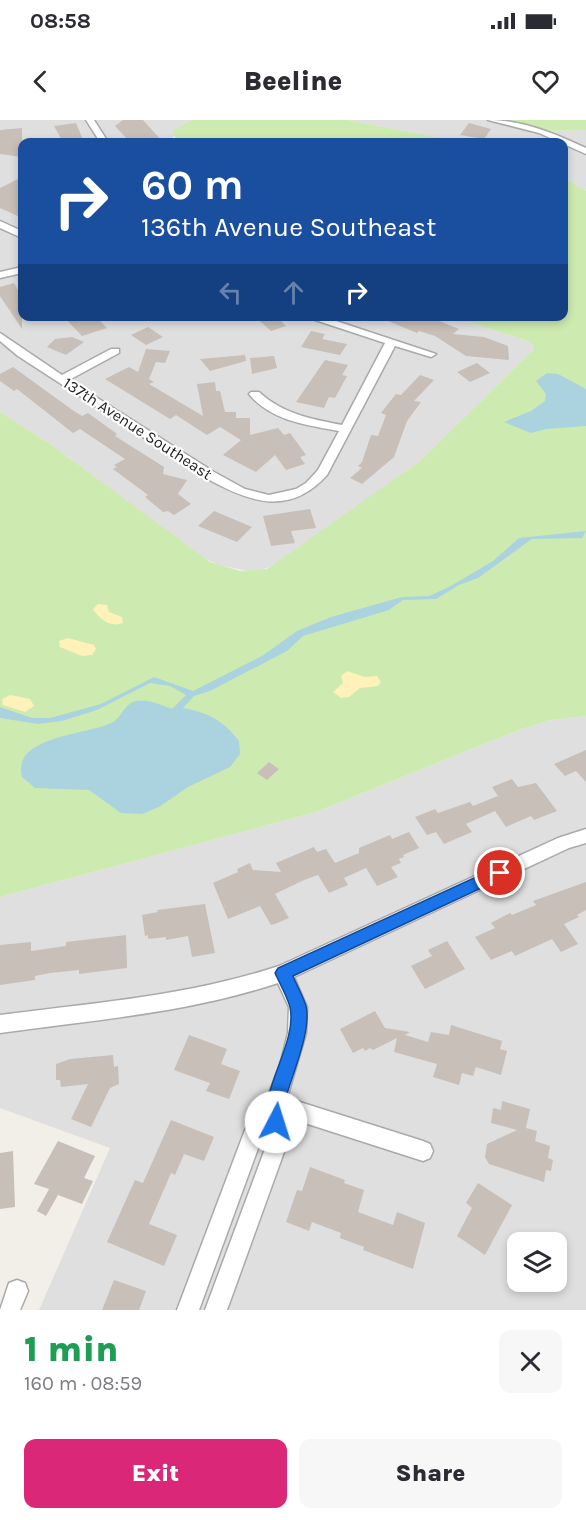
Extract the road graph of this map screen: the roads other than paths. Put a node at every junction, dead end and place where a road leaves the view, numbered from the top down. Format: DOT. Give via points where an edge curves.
graph roads {
  1 [pos="90,120"];
  2 [pos="492,120"];
  3 [pos="101,138"];
  4 [pos="557,138"];
  5 [pos="568,143"];
  6 [pos="586,151"];
  7 [pos="0,224"];
  8 [pos="18,233"];
  9 [pos="18,271"];
  10 [pos="0,275"];
  11 [pos="324,321"];
  12 [pos="0,336"];
  13 [pos="392,343"];
  14 [pos="115,351"];
  15 [pos="431,354"];
  16 [pos="62,380"];
  17 [pos="255,394"];
  18 [pos="346,429"];
  19 [pos="586,836"];
  20 [pos="284,973"];
  21 [pos="0,1024"];
  22 [pos="275,1104"];
  23 [pos="423,1151"];
  24 [pos="188,1310"];
  25 [pos="216,1310"];
  1 -- 3 [label="street"];
  2 -- 4 [label="street"];
  5 -- 6 [label="street"];
  7 -- 8 [label="street"];
  9 -- 10 [label="street"];
  11 -- 13 [label="street"];
  12 -- 16 [label="street, 137th Avenue Southeast"];
  13 -- 15 [label="street"];
  13 -- 18 [label="street"];
  14 -- 16 [label="street"];
  16 -- 18 [label="street, 137th Avenue Southeast" via="226,484 257,497 285,497 300,492 323,472"];
  17 -- 18 [label="street" via="278,413"];
  19 -- 20 [label="street"];
  20 -- 21 [label="street" via="243,988 180,1000"];
  20 -- 22 [label="street" via="298,1007 298,1020 289,1065"];
  22 -- 23 [label="street"];
  22 -- 24 [label="street" via="252,1137"];
  22 -- 25 [label="street" via="278,1141"];
}
